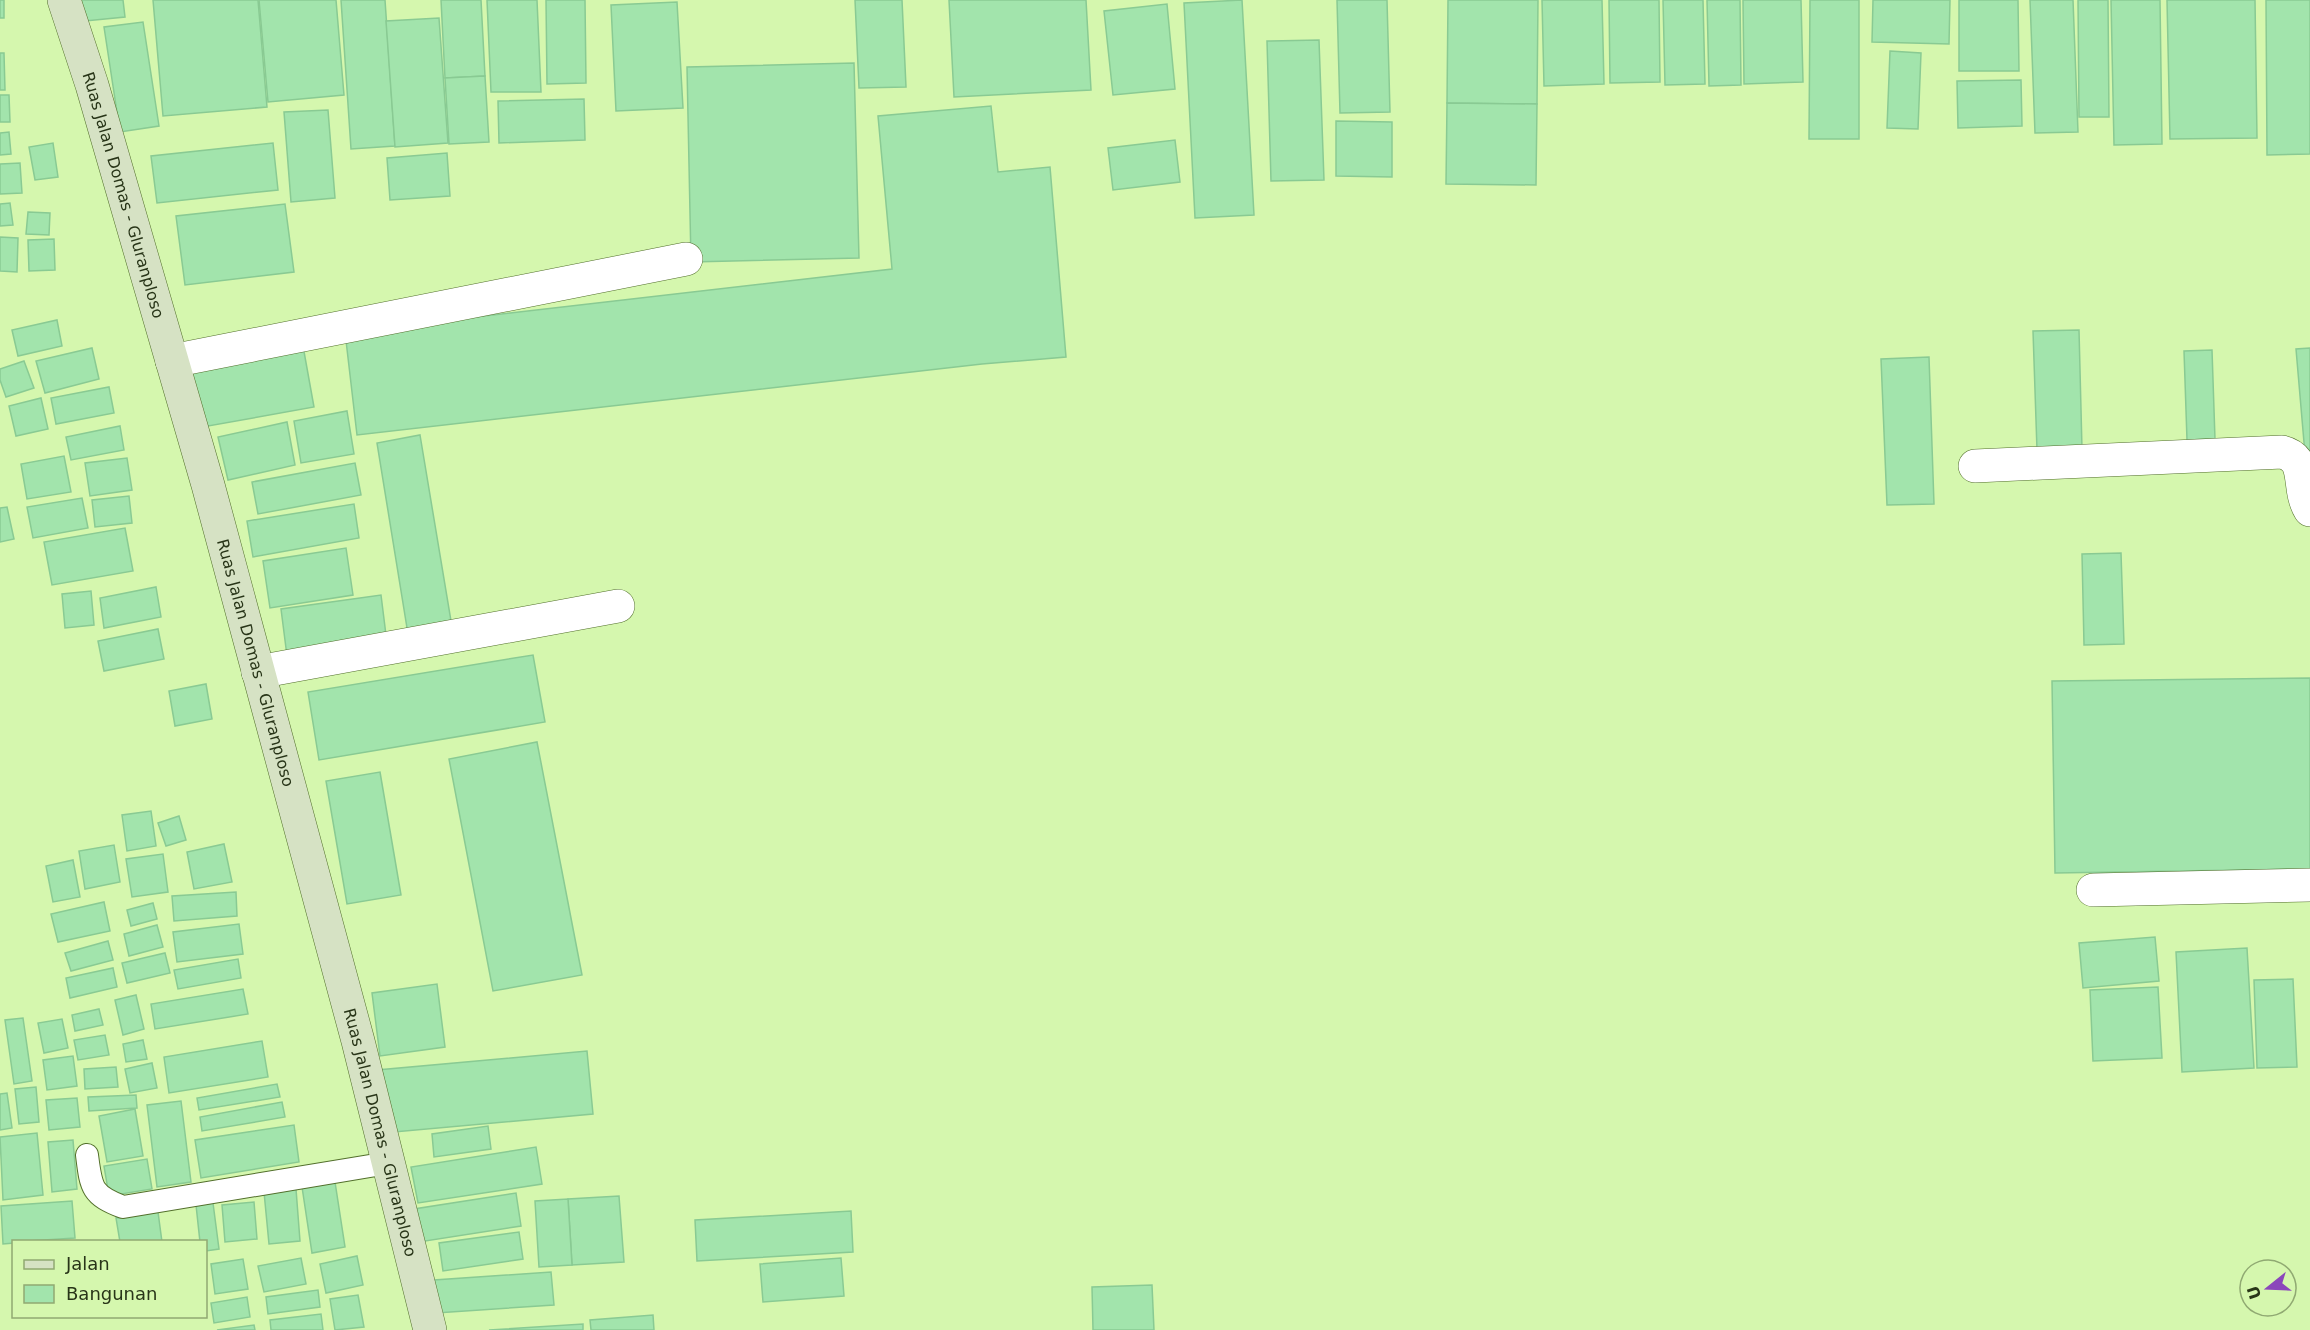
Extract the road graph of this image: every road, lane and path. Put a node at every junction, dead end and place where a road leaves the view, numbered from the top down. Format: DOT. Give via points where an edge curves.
graph roads {
  1 [pos="64,0"];
  2 [pos="686,259"];
  3 [pos="172,361"];
  4 [pos="1975,466"];
  5 [pos="2310,510"];
  6 [pos="618,606"];
  7 [pos="258,672"];
  8 [pos="2310,885"];
  9 [pos="2093,890"];
  10 [pos="87,1155"];
  11 [pos="388,1163"];
  12 [pos="430,1330"];
  1 -- 3 [label="main road, Ruas Jalan Domas - Gluranploso" via="93,85"];
  2 -- 3 [label="street"];
  3 -- 7 [label="main road, Ruas Jalan Domas - Gluranploso"];
  4 -- 5 [label="street" via="2282,452 2299,457 2305,465"];
  6 -- 7 [label="street"];
  7 -- 11 [label="main road, Ruas Jalan Domas - Gluranploso"];
  8 -- 9 [label="street"];
  10 -- 11 [label="lane" via="90,1181 103,1200 123,1207"];
  11 -- 12 [label="main road, Ruas Jalan Domas - Gluranploso"];
}
